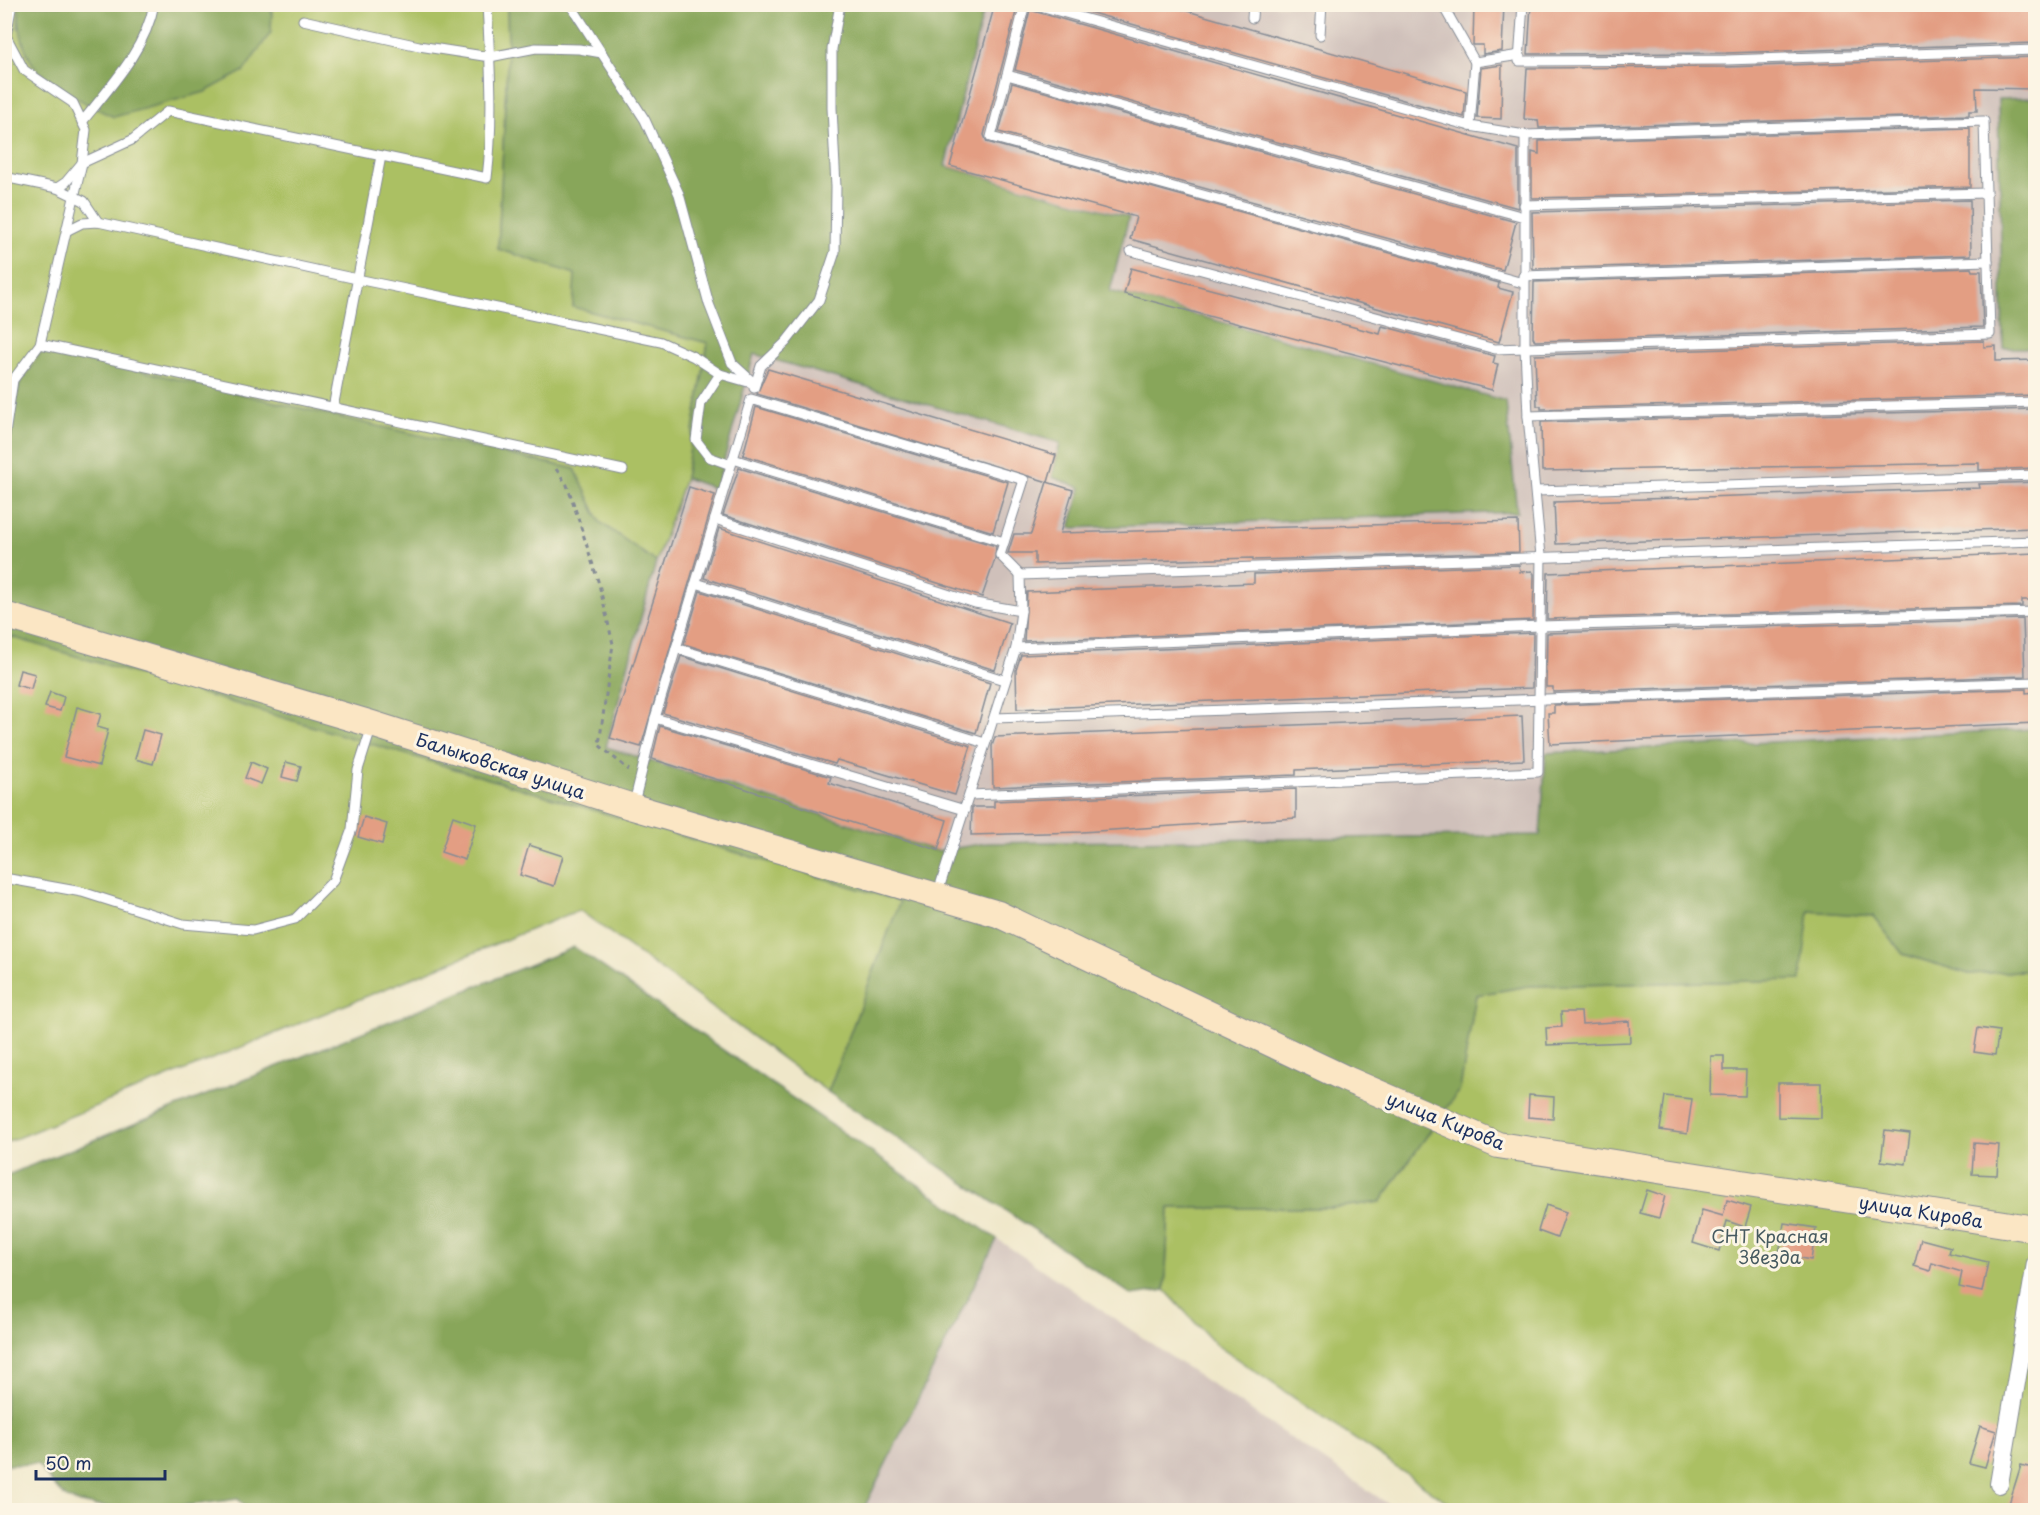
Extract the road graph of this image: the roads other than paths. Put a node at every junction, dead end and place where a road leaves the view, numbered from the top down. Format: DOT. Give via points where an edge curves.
graph roads {
  1 [pos="12,4"];
  2 [pos="154,4"];
  3 [pos="488,4"];
  4 [pos="570,4"];
  5 [pos="840,4"];
  6 [pos="1025,4"];
  7 [pos="1033,4"];
  8 [pos="1253,4"];
  9 [pos="1322,4"];
  10 [pos="1442,4"];
  11 [pos="1522,4"];
  12 [pos="1252,18"];
  13 [pos="303,20"];
  14 [pos="1320,35"];
  15 [pos="2036,50"];
  16 [pos="602,53"];
  17 [pos="1520,55"];
  18 [pos="490,57"];
  19 [pos="1475,62"];
  20 [pos="1007,75"];
  21 [pos="82,122"];
  22 [pos="1470,126"];
  23 [pos="1524,135"];
  24 [pos="381,156"];
  25 [pos="82,163"];
  26 [pos="4,177"];
  27 [pos="57,188"];
  28 [pos="1986,193"];
  29 [pos="75,196"];
  30 [pos="1524,205"];
  31 [pos="1524,217"];
  32 [pos="98,222"];
  33 [pos="68,230"];
  34 [pos="1131,251"];
  35 [pos="1988,261"];
  36 [pos="357,279"];
  37 [pos="1523,279"];
  38 [pos="40,344"];
  39 [pos="1525,348"];
  40 [pos="720,374"];
  41 [pos="755,384"];
  42 [pos="751,399"];
  43 [pos="7,402"];
  44 [pos="2036,402"];
  45 [pos="333,408"];
  46 [pos="1528,416"];
  47 [pos="4,441"];
  48 [pos="732,462"];
  49 [pos="623,470"];
  50 [pos="2036,475"];
  51 [pos="1537,491"];
  52 [pos="715,519"];
  53 [pos="2036,541"];
  54 [pos="1004,542"];
  55 [pos="1541,556"];
  56 [pos="1020,575"];
  57 [pos="696,583"];
  58 [pos="1021,611"];
  59 [pos="2036,612"];
  60 [pos="4,615"];
  61 [pos="1540,626"];
  62 [pos="676,648"];
  63 [pos="1016,648"];
  64 [pos="1004,680"];
  65 [pos="2036,682"];
  66 [pos="1538,698"];
  67 [pos="655,718"];
  68 [pos="994,718"];
  69 [pos="372,724"];
  70 [pos="985,743"];
  71 [pos="970,795"];
  72 [pos="633,807"];
  73 [pos="965,810"];
  74 [pos="4,878"];
  75 [pos="937,895"];
  76 [pos="998,914"];
  77 [pos="2036,1229"];
  78 [pos="2036,1263"];
  79 [pos="1998,1484"];
  1 -- 21 [label="lane" via="6,36 24,70 73,103"];
  2 -- 21 [label="lane" via="150,27"];
  3 -- 18 [label="lane"];
  4 -- 16 [label="lane"];
  5 -- 41 [label="lane" via="832,50 835,252 819,300 761,366"];
  6 -- 20 [label="lane"];
  7 -- 22 [label="lane"];
  8 -- 12 [label="lane"];
  9 -- 14 [label="lane"];
  10 -- 19 [label="lane"];
  11 -- 17 [label="lane"];
  13 -- 18 [label="lane"];
  15 -- 17 [label="lane" via="1726,60 1519,61"];
  16 -- 18 [label="lane" via="536,48"];
  16 -- 41 [label="lane" via="645,120 680,194 709,304 732,363"];
  17 -- 19 [label="lane"];
  18 -- 24 [label="lane" via="491,141 487,178"];
  19 -- 22 [label="lane"];
  20 -- 31 [label="lane"];
  20 -- 37 [label="lane" via="991,137"];
  21 -- 25 [label="lane" via="86,130"];
  22 -- 23 [label="lane"];
  23 -- 28 [label="lane" via="1984,121"];
  23 -- 30 [label="lane"];
  24 -- 25 [label="lane" via="168,111 132,140"];
  24 -- 36 [label="lane"];
  25 -- 27 [label="lane"];
  25 -- 29 [label="lane"];
  26 -- 27 [label="lane"];
  27 -- 29 [label="lane"];
  28 -- 30 [label="lane"];
  28 -- 35 [label="lane"];
  29 -- 32 [label="lane" via="84,201"];
  29 -- 33 [label="lane"];
  30 -- 31 [label="lane"];
  31 -- 37 [label="lane"];
  32 -- 33 [label="lane" via="82,223"];
  32 -- 36 [label="lane"];
  33 -- 38 [label="lane"];
  34 -- 39 [label="lane" via="1495,348"];
  35 -- 37 [label="lane"];
  35 -- 39 [label="lane" via="1990,334"];
  36 -- 40 [label="lane" via="661,342"];
  36 -- 45 [label="lane"];
  37 -- 39 [label="lane"];
  38 -- 43 [label="lane" via="13,380"];
  38 -- 45 [label="lane"];
  39 -- 46 [label="lane"];
  40 -- 41 [label="lane"];
  40 -- 48 [label="lane" via="702,404 696,440 709,457"];
  41 -- 42 [label="lane"];
  42 -- 48 [label="lane"];
  42 -- 54 [label="lane" via="1024,480"];
  43 -- 47 [label="lane"];
  44 -- 46 [label="lane"];
  45 -- 49 [label="lane"];
  46 -- 51 [label="lane"];
  48 -- 52 [label="lane"];
  48 -- 54 [label="lane"];
  50 -- 51 [label="lane"];
  51 -- 55 [label="lane"];
  52 -- 57 [label="lane"];
  52 -- 58 [label="lane" via="975,603"];
  53 -- 55 [label="lane"];
  54 -- 56 [label="lane" via="1000,555"];
  55 -- 56 [label="lane"];
  55 -- 61 [label="lane"];
  56 -- 58 [label="lane"];
  57 -- 62 [label="lane"];
  57 -- 64 [label="lane"];
  58 -- 63 [label="lane"];
  59 -- 61 [label="lane"];
  60 -- 69 [label="street, Балыковская улица"];
  61 -- 63 [label="lane"];
  61 -- 66 [label="lane"];
  62 -- 67 [label="lane"];
  62 -- 70 [label="lane"];
  63 -- 64 [label="lane"];
  64 -- 68 [label="lane"];
  65 -- 66 [label="lane"];
  66 -- 68 [label="lane"];
  66 -- 71 [label="lane" via="1538,772"];
  67 -- 72 [label="lane"];
  67 -- 73 [label="lane"];
  68 -- 70 [label="lane"];
  69 -- 72 [label="street, Балыковская улица"];
  69 -- 74 [label="lane" via="358,770 352,829 333,881 295,919 253,930 183,924 82,892"];
  70 -- 71 [label="lane"];
  71 -- 73 [label="lane"];
  72 -- 75 [label="street, Балыковская улица"];
  73 -- 75 [label="lane"];
  75 -- 76 [label="street, Балыковская улица"];
  76 -- 77 [label="street, улица Кирова" via="1346,1079 1498,1145"];
  78 -- 79 [label="street"];
}
